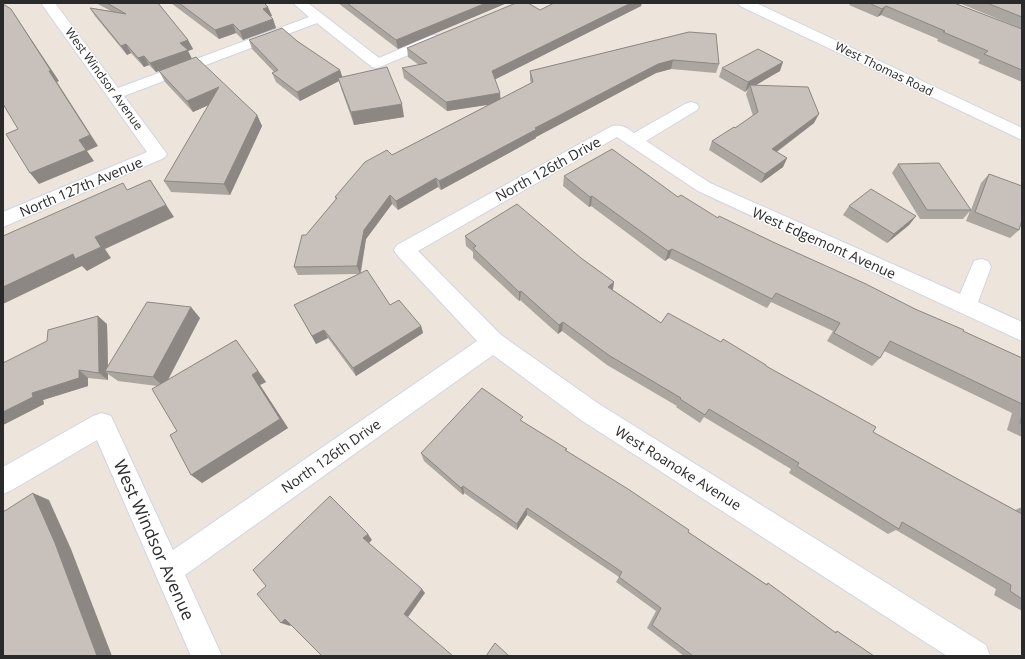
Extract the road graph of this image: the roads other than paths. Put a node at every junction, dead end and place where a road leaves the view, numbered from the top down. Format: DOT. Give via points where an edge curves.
graph roads {
  1 [pos="48,3"];
  2 [pos="300,3"];
  3 [pos="745,3"];
  4 [pos="318,18"];
  5 [pos="449,33"];
  6 [pos="115,94"];
  7 [pos="690,107"];
  8 [pos="1022,135"];
  9 [pos="634,141"];
  10 [pos="158,154"];
  11 [pos="3,220"];
  12 [pos="404,250"];
  13 [pos="981,267"];
  14 [pos="966,307"];
  15 [pos="1022,332"];
  16 [pos="493,342"];
  17 [pos="3,481"];
  18 [pos="168,570"];
  19 [pos="207,656"];
  20 [pos="975,656"];
  1 -- 6 [label="street, West Windsor Avenue"];
  2 -- 4 [label="street"];
  3 -- 8 [label="street, West Thomas Road"];
  4 -- 5 [label="street" via="377,64"];
  4 -- 6 [label="street"];
  6 -- 10 [label="street, West Windsor Avenue"];
  7 -- 9 [label="street"];
  9 -- 12 [label="street, North 126th Drive" via="618,130"];
  9 -- 14 [label="street, West Edgemont Avenue" via="704,187"];
  10 -- 11 [label="street, North 127th Avenue"];
  12 -- 16 [label="street, West Roanoke Avenue"];
  13 -- 14 [label="street"];
  14 -- 15 [label="street, West Edgemont Avenue"];
  16 -- 18 [label="street, North 126th Drive"];
  16 -- 20 [label="street, West Roanoke Avenue" via="590,412"];
  17 -- 18 [label="street, West Windsor Avenue" via="102,424"];
  18 -- 19 [label="street, West Windsor Avenue"];
}
